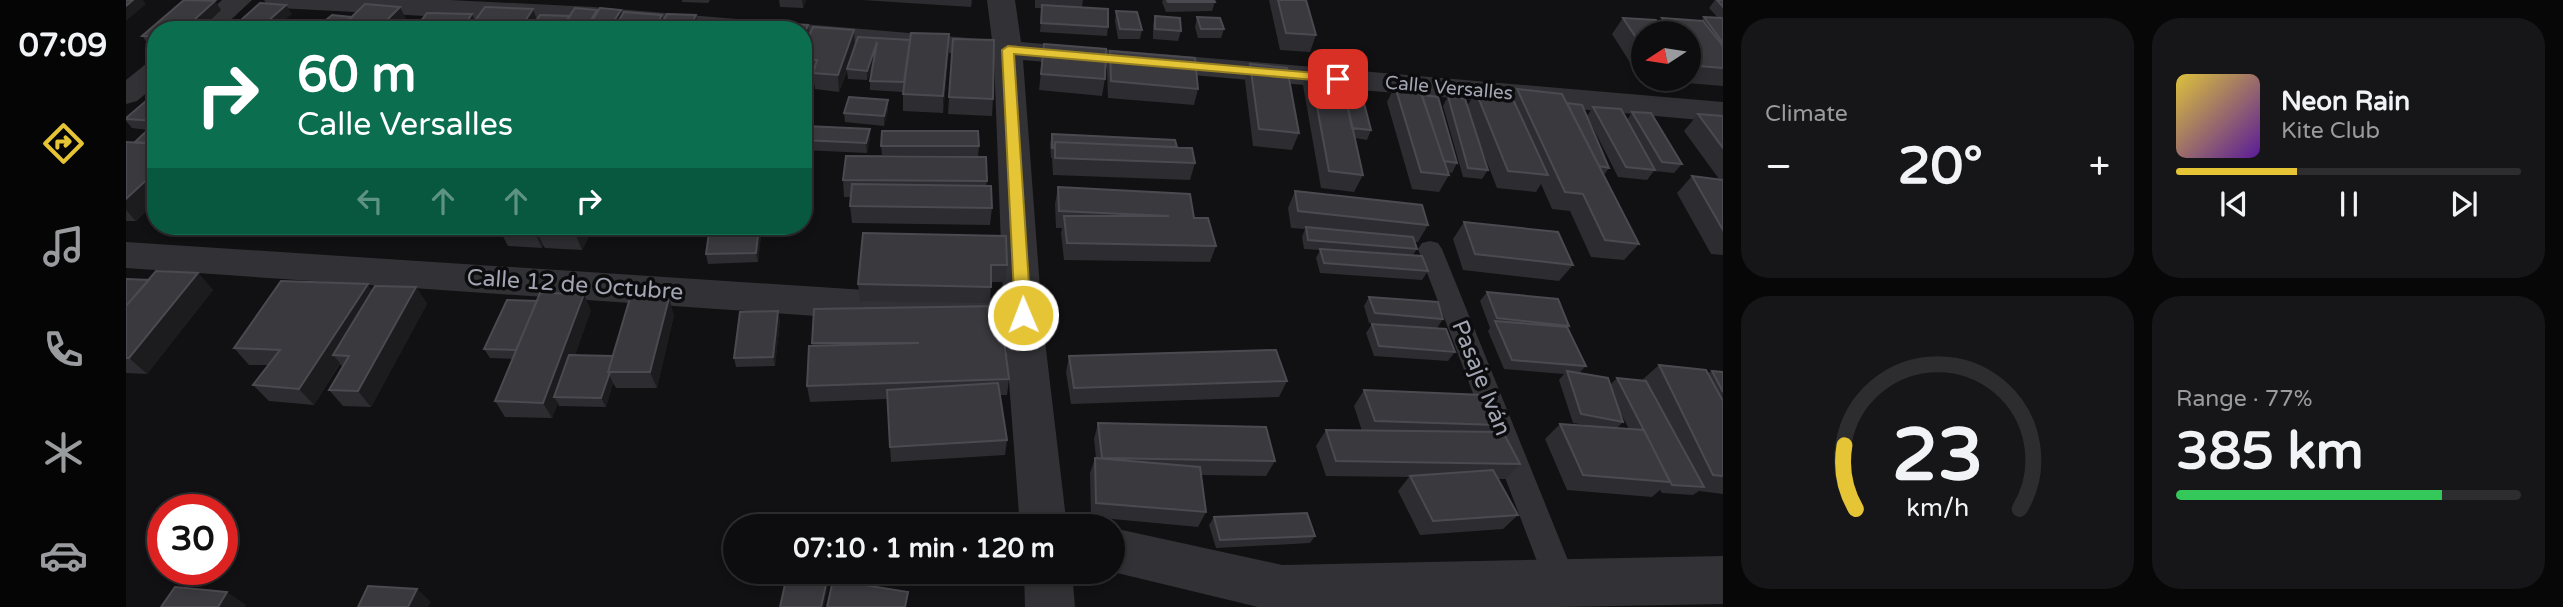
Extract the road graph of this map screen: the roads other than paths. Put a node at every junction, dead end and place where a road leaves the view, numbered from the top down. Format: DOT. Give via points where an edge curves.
graph roads {
  1 [pos="238,0"];
  2 [pos="278,0"];
  3 [pos="1000,0"];
  4 [pos="214,21"];
  5 [pos="665,21"];
  6 [pos="812,33"];
  7 [pos="1008,50"];
  8 [pos="147,78"];
  9 [pos="126,95"];
  10 [pos="1723,112"];
  11 [pos="1430,248"];
  12 [pos="126,255"];
  13 [pos="1023,315"];
  14 [pos="1043,514"];
  15 [pos="1125,553"];
  16 [pos="1723,580"];
  17 [pos="1049,584"];
  18 [pos="1562,585"];
  19 [pos="1050,607"];
  1 -- 4 [label="street"];
  2 -- 5 [label="street"];
  3 -- 7 [label="street"];
  6 -- 7 [label="street, Calle Versalles"];
  7 -- 10 [label="street, Calle Versalles"];
  7 -- 13 [label="street"];
  8 -- 9 [label="street"];
  11 -- 18 [label="lane, Pasaje Iván"];
  12 -- 13 [label="street, Calle 12 de Octubre"];
  13 -- 14 [label="street"];
  15 -- 18 [label="street" via="1282,589"];
  16 -- 18 [label="street"];
  17 -- 19 [label="street"];
}
